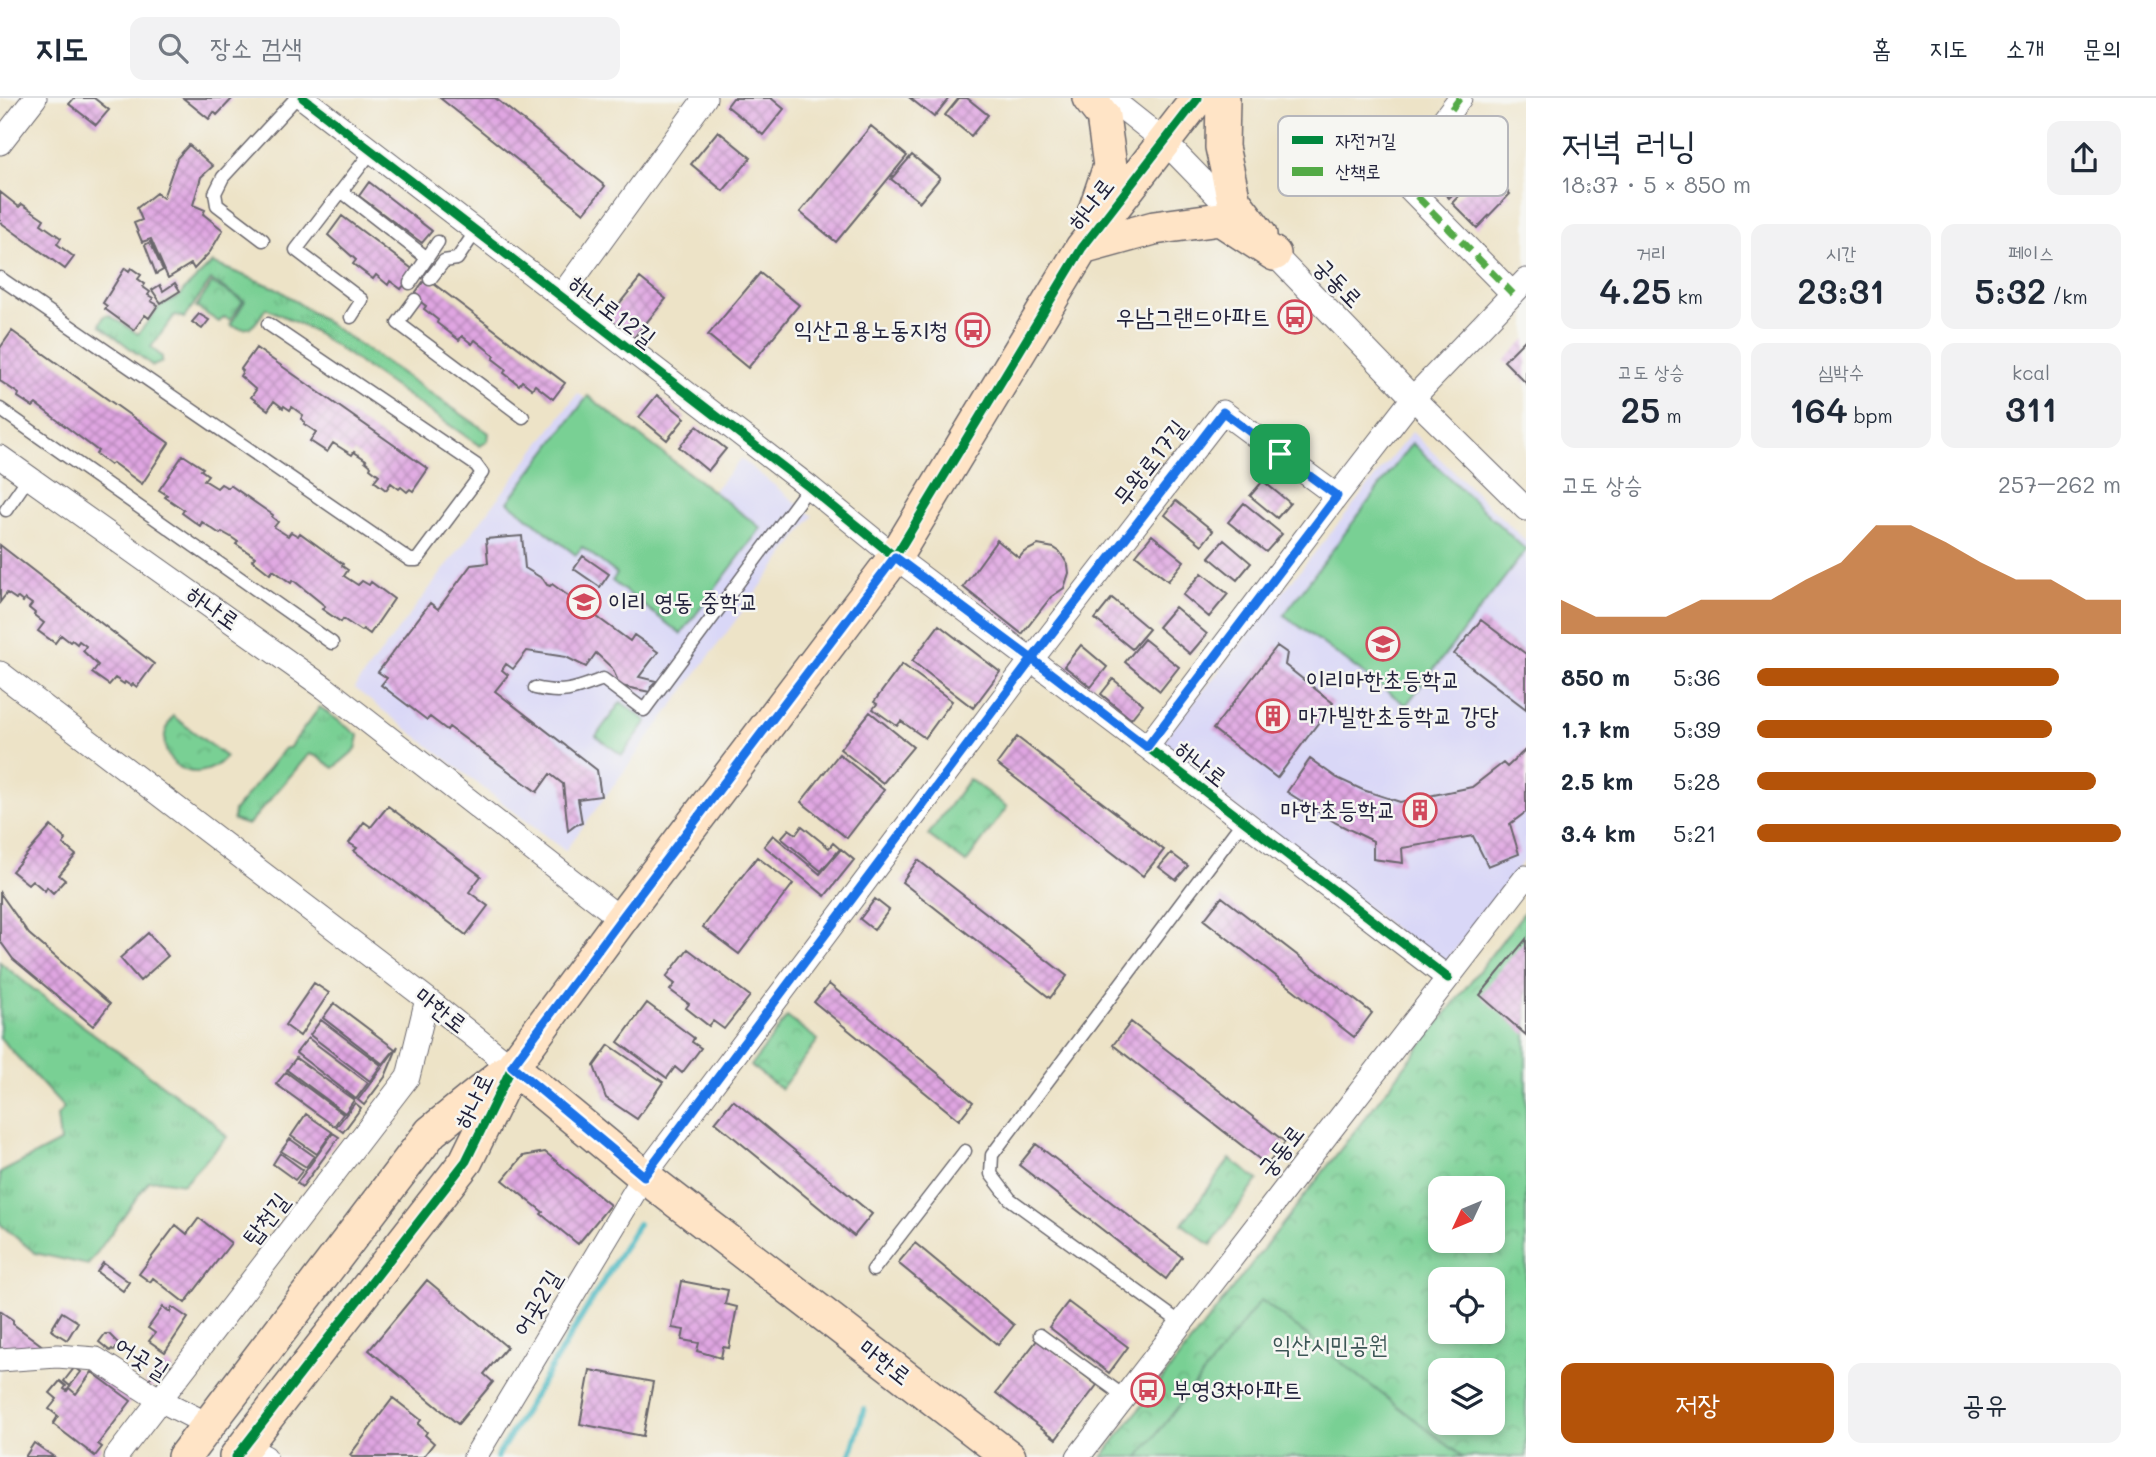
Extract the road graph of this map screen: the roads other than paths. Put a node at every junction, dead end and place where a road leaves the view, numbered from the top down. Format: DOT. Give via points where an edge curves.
graph roads {
  1 [pos="35,98"];
  2 [pos="296,98"];
  3 [pos="303,98"];
  4 [pos="705,98"];
  5 [pos="1089,98"];
  6 [pos="1110,98"];
  7 [pos="1198,98"];
  8 [pos="1223,98"];
  9 [pos="1460,98"];
  10 [pos="1446,116"];
  11 [pos="1164,141"];
  12 [pos="0,144"];
  13 [pos="372,151"];
  14 [pos="341,191"];
  15 [pos="1419,196"];
  16 [pos="476,231"];
  17 [pos="263,240"];
  18 [pos="438,242"];
  19 [pos="1082,248"];
  20 [pos="1274,254"];
  21 [pos="427,258"];
  22 [pos="430,279"];
  23 [pos="410,283"];
  24 [pos="3,286"];
  25 [pos="1520,287"];
  26 [pos="561,296"];
  27 [pos="415,300"];
  28 [pos="351,317"];
  29 [pos="268,324"];
  30 [pos="1413,398"];
  31 [pos="0,409"];
  32 [pos="523,417"];
  33 [pos="0,457"];
  34 [pos="29,478"];
  35 [pos="809,487"];
  36 [pos="1337,496"];
  37 [pos="1526,509"];
  38 [pos="6,510"];
  39 [pos="895,557"];
  40 [pos="332,643"];
  41 [pos="1032,659"];
  42 [pos="0,673"];
  43 [pos="535,688"];
  44 [pos="1147,747"];
  45 [pos="1243,821"];
  46 [pos="1526,877"];
  47 [pos="621,919"];
  48 [pos="1448,978"];
  49 [pos="427,999"];
  50 [pos="512,1066"];
  51 [pos="965,1151"];
  52 [pos="644,1176"];
  53 [pos="873,1270"];
  54 [pos="1181,1323"];
  55 [pos="1040,1335"];
  56 [pos="0,1360"];
  57 [pos="1125,1397"];
  58 [pos="160,1400"];
  59 [pos="209,1425"];
  60 [pos="248,1453"];
  61 [pos="116,1457"];
  62 [pos="184,1457"];
  63 [pos="475,1457"];
  64 [pos="1009,1457"];
  65 [pos="1078,1457"];
  1 -- 12 [label="street"];
  2 -- 17 [label="lane" via="223,177 215,193 217,205"];
  3 -- 13 [label="street, 하나로12길"];
  4 -- 26 [label="street, 하나로12길"];
  5 -- 19 [label="street" via="1103,116 1110,166"];
  6 -- 11 [label="street, 궁동로"];
  7 -- 11 [label="street, 하나로"];
  8 -- 20 [label="street" via="1222,147 1234,201"];
  9 -- 10 [label="street"];
  11 -- 19 [label="street, 하나로"];
  11 -- 20 [label="street, 궁동로"];
  13 -- 14 [label="lane"];
  13 -- 16 [label="street, 하나로12길"];
  14 -- 21 [label="lane"];
  14 -- 28 [label="lane" via="296,250 362,300"];
  15 -- 25 [label="street"];
  16 -- 22 [label="lane" via="457,260 444,261"];
  16 -- 26 [label="street, 하나로12길"];
  18 -- 21 [label="lane"];
  19 -- 20 [label="street" via="1154,228 1220,219"];
  19 -- 39 [label="street, 하나로"];
  20 -- 30 [label="street, 궁동로"];
  21 -- 23 [label="lane"];
  24 -- 29 [label="lane" via="410,560 417,560 482,472"];
  25 -- 30 [label="street"];
  26 -- 35 [label="street, 하나로12길"];
  27 -- 32 [label="lane" via="398,323"];
  30 -- 36 [label="street"];
  30 -- 37 [label="street, 궁동로"];
  31 -- 40 [label="lane"];
  33 -- 34 [label="street, 하나로"];
  34 -- 38 [label="lane"];
  34 -- 47 [label="street, 하나로" via="325,688"];
  35 -- 39 [label="street, 하나로12길"];
  35 -- 43 [label="lane" via="643,710 603,680 556,693"];
  36 -- 41 [label="street, 무왕로17길" via="1223,412"];
  36 -- 44 [label="street"];
  39 -- 41 [label="street, 하나로"];
  39 -- 47 [label="street, 하나로"];
  41 -- 44 [label="street, 하나로"];
  41 -- 52 [label="street"];
  42 -- 49 [label="street, 마한로"];
  44 -- 45 [label="street, 하나로"];
  45 -- 48 [label="street, 하나로"];
  45 -- 54 [label="lane" via="992,1155 991,1174 1010,1199"];
  46 -- 48 [label="street, 궁동로"];
  47 -- 50 [label="street, 하나로"];
  48 -- 54 [label="street, 궁동로"];
  49 -- 50 [label="street, 마한로"];
  49 -- 58 [label="street, 탑천길" via="408,1077"];
  50 -- 52 [label="street, 마한로"];
  50 -- 59 [label="street, 하나로" via="431,1132"];
  50 -- 60 [label="street, 하나로" via="466,1161"];
  51 -- 53 [label="lane"];
  52 -- 63 [label="street, 어곳2길"];
  52 -- 64 [label="street, 마한로"];
  54 -- 57 [label="street, 궁동로"];
  55 -- 57 [label="lane"];
  56 -- 58 [label="street, 어곳길" via="96,1359"];
  57 -- 65 [label="street, 궁동로"];
  58 -- 59 [label="street, 어곳길"];
  58 -- 61 [label="street, 탑천길"];
  59 -- 62 [label="street, 하나로"];
}
